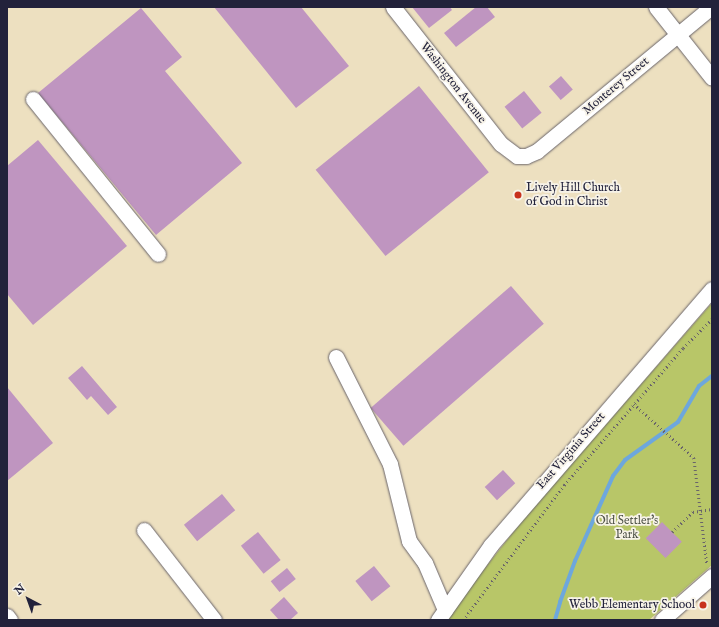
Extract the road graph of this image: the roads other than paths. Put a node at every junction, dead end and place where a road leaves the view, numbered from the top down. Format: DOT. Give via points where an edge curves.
graph roads {
  1 [pos="393,7"];
  2 [pos="656,7"];
  3 [pos="711,7"];
  4 [pos="678,34"];
  5 [pos="712,78"];
  6 [pos="33,99"];
  7 [pos="517,156"];
  8 [pos="158,254"];
  9 [pos="712,289"];
  10 [pos="336,357"];
  11 [pos="144,530"];
  12 [pos="712,576"];
  13 [pos="441,615"];
  14 [pos="7,616"];
  15 [pos="10,620"];
  16 [pos="214,620"];
  17 [pos="662,620"];
  1 -- 7 [label="street, Washington Avenue" via="501,144"];
  2 -- 4 [label="street"];
  3 -- 4 [label="street, Monterey Street"];
  4 -- 5 [label="street"];
  4 -- 7 [label="street, Monterey Street" via="537,152"];
  6 -- 8 [label="street"];
  9 -- 13 [label="street, East Virginia Street" via="491,545"];
  10 -- 13 [label="street" via="390,464 409,541 425,563"];
  11 -- 16 [label="street"];
  12 -- 17 [label="street"];
  14 -- 15 [label="street"];
}
